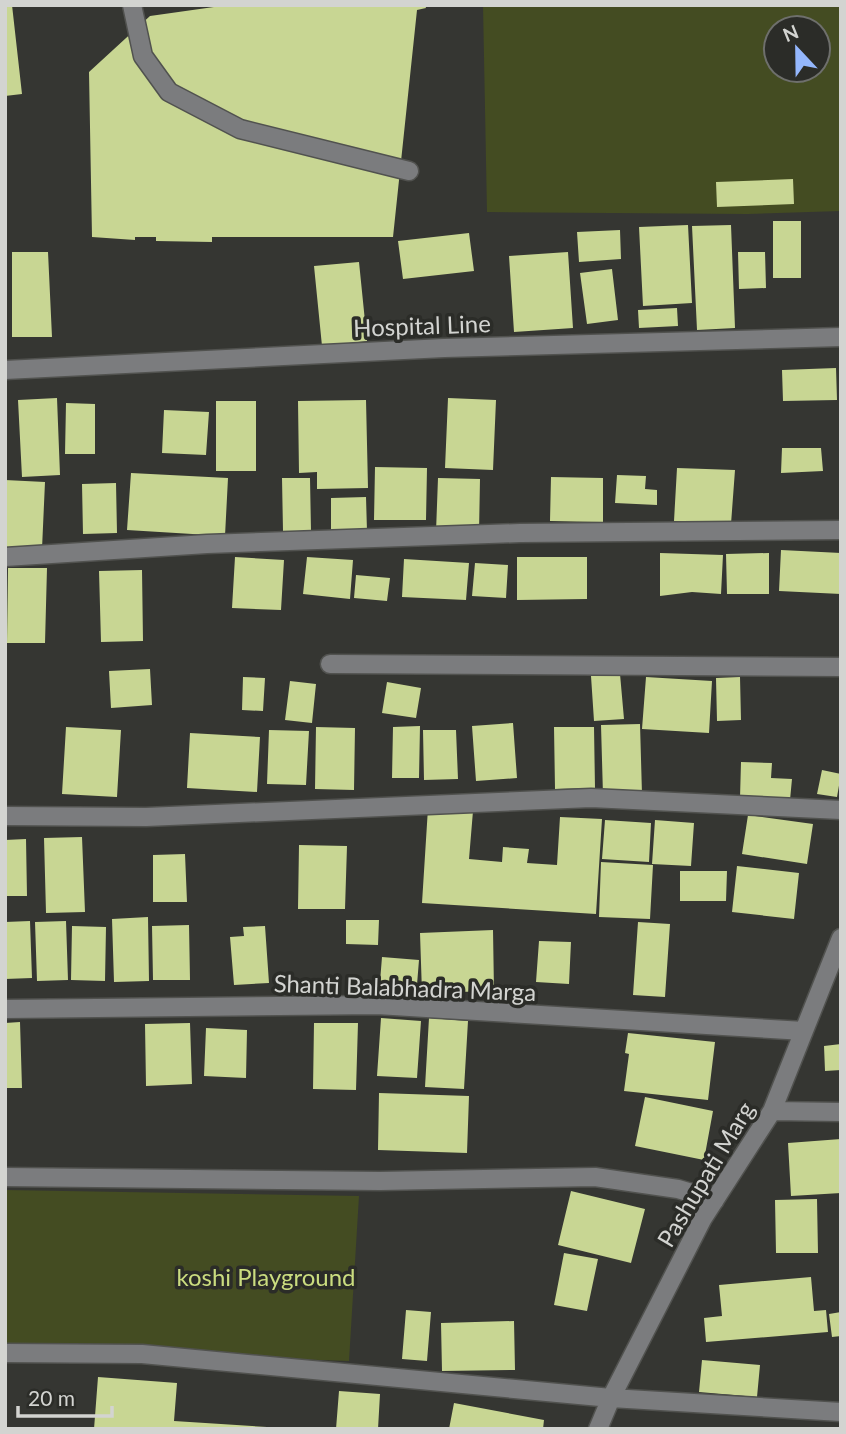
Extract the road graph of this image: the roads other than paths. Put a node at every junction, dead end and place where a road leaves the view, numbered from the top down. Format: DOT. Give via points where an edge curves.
graph roads {
  1 [pos="132,5"];
  2 [pos="409,171"];
  3 [pos="841,337"];
  4 [pos="5,370"];
  5 [pos="841,530"];
  6 [pos="5,557"];
  7 [pos="330,664"];
  8 [pos="841,667"];
  9 [pos="841,810"];
  10 [pos="5,816"];
  11 [pos="841,938"];
  12 [pos="5,1009"];
  13 [pos="804,1031"];
  14 [pos="772,1111"];
  15 [pos="841,1112"];
  16 [pos="5,1177"];
  17 [pos="715,1200"];
  18 [pos="5,1353"];
  19 [pos="611,1398"];
  20 [pos="841,1412"];
  21 [pos="598,1429"];
  1 -- 2 [label="street" via="144,56 169,92 240,129"];
  3 -- 4 [label="street, Hospital Line" via="443,348"];
  5 -- 6 [label="street" via="520,533 207,544"];
  7 -- 8 [label="street"];
  9 -- 10 [label="street" via="591,798 146,817"];
  11 -- 13 [label="street, Pashupati Marg"];
  12 -- 13 [label="street, Shanti Balabhadra Marga" via="377,1005"];
  13 -- 14 [label="street, Pashupati Marg"];
  14 -- 15 [label="street"];
  14 -- 17 [label="street, Pashupati Marg"];
  16 -- 17 [label="street" via="366,1181 594,1177 678,1189"];
  17 -- 19 [label="street, Pashupati Marg"];
  18 -- 19 [label="street" via="142,1354"];
  19 -- 20 [label="street"];
  19 -- 21 [label="street, Pashupati Marg"];
}
